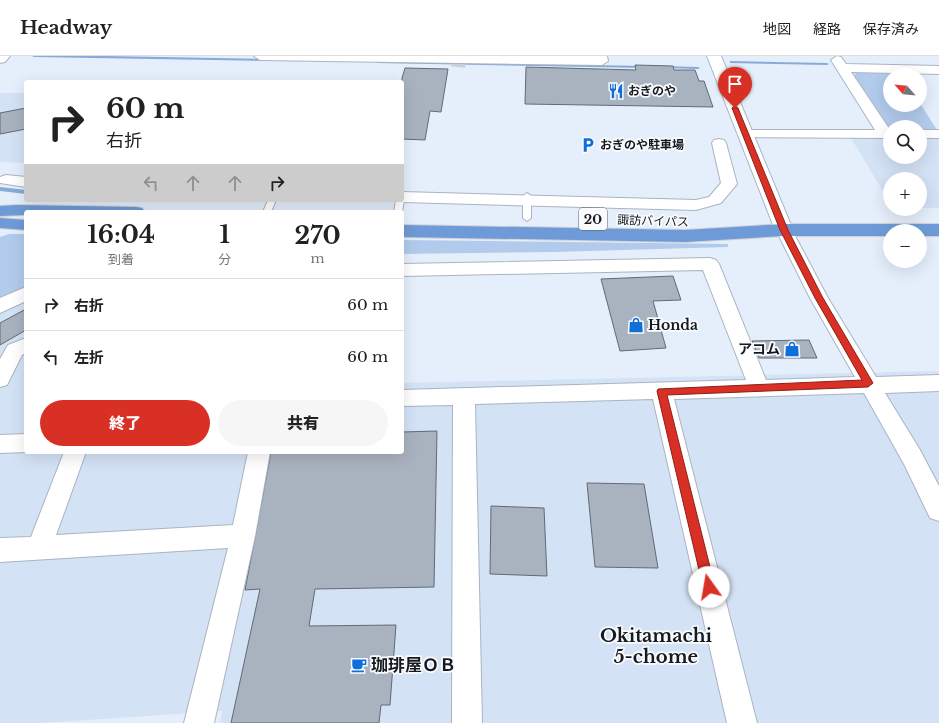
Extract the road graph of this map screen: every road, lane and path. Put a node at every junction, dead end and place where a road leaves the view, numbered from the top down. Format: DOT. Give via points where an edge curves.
graph roads {
  1 [pos="3,56"];
  2 [pos="260,56"];
  3 [pos="601,56"];
  4 [pos="714,56"];
  5 [pos="835,56"];
  6 [pos="365,57"];
  7 [pos="0,59"];
  8 [pos="843,68"];
  9 [pos="939,70"];
  10 [pos="883,127"];
  11 [pos="745,134"];
  12 [pos="883,134"];
  13 [pos="927,134"];
  14 [pos="939,134"];
  15 [pos="718,143"];
  16 [pos="6,180"];
  17 [pos="24,182"];
  18 [pos="404,197"];
  19 [pos="527,198"];
  20 [pos="24,210"];
  21 [pos="0,211"];
  22 [pos="404,216"];
  23 [pos="527,218"];
  24 [pos="0,223"];
  25 [pos="24,225"];
  26 [pos="784,230"];
  27 [pos="939,230"];
  28 [pos="404,231"];
  29 [pos="404,270"];
  30 [pos="24,294"];
  31 [pos="0,306"];
  32 [pos="24,346"];
  33 [pos="0,379"];
  34 [pos="868,383"];
  35 [pos="939,383"];
  36 [pos="759,388"];
  37 [pos="662,391"];
  38 [pos="464,397"];
  39 [pos="404,398"];
  40 [pos="24,443"];
  41 [pos="0,444"];
  42 [pos="74,454"];
  43 [pos="259,454"];
  44 [pos="939,510"];
  45 [pos="243,536"];
  46 [pos="39,547"];
  47 [pos="0,550"];
  48 [pos="199,723"];
  49 [pos="467,723"];
  50 [pos="742,723"];
  1 -- 7 [label="street"];
  2 -- 6 [label="street"];
  3 -- 6 [label="street" via="602,62"];
  4 -- 11 [label="street"];
  5 -- 8 [label="street"];
  8 -- 9 [label="street"];
  8 -- 10 [label="street"];
  11 -- 12 [label="street"];
  11 -- 26 [label="street"];
  13 -- 14 [label="street"];
  15 -- 19 [label="street" via="729,184 715,200 696,205"];
  16 -- 17 [label="street"];
  18 -- 19 [label="street"];
  19 -- 23 [label="lane"];
  20 -- 21 [label="highway"];
  22 -- 23 [label="highway, 諏訪バイパス / 20"];
  23 -- 26 [label="highway, 諏訪バイパス / 20" via="680,221"];
  24 -- 25 [label="highway"];
  26 -- 27 [label="highway, 諏訪バイパス / 20"];
  26 -- 28 [label="highway, 諏訪バイパス / 20" via="685,236"];
  26 -- 34 [label="street" via="819,298"];
  29 -- 36 [label="street" via="710,264"];
  30 -- 31 [label="street"];
  32 -- 33 [label="street" via="15,350"];
  34 -- 35 [label="street"];
  34 -- 36 [label="street"];
  34 -- 44 [label="street" via="912,457"];
  36 -- 37 [label="street"];
  37 -- 38 [label="street"];
  37 -- 50 [label="street"];
  38 -- 39 [label="street"];
  38 -- 49 [label="street"];
  40 -- 41 [label="street"];
  42 -- 46 [label="street"];
  43 -- 45 [label="street"];
  45 -- 46 [label="street"];
  45 -- 48 [label="street"];
  46 -- 47 [label="street"];
}
